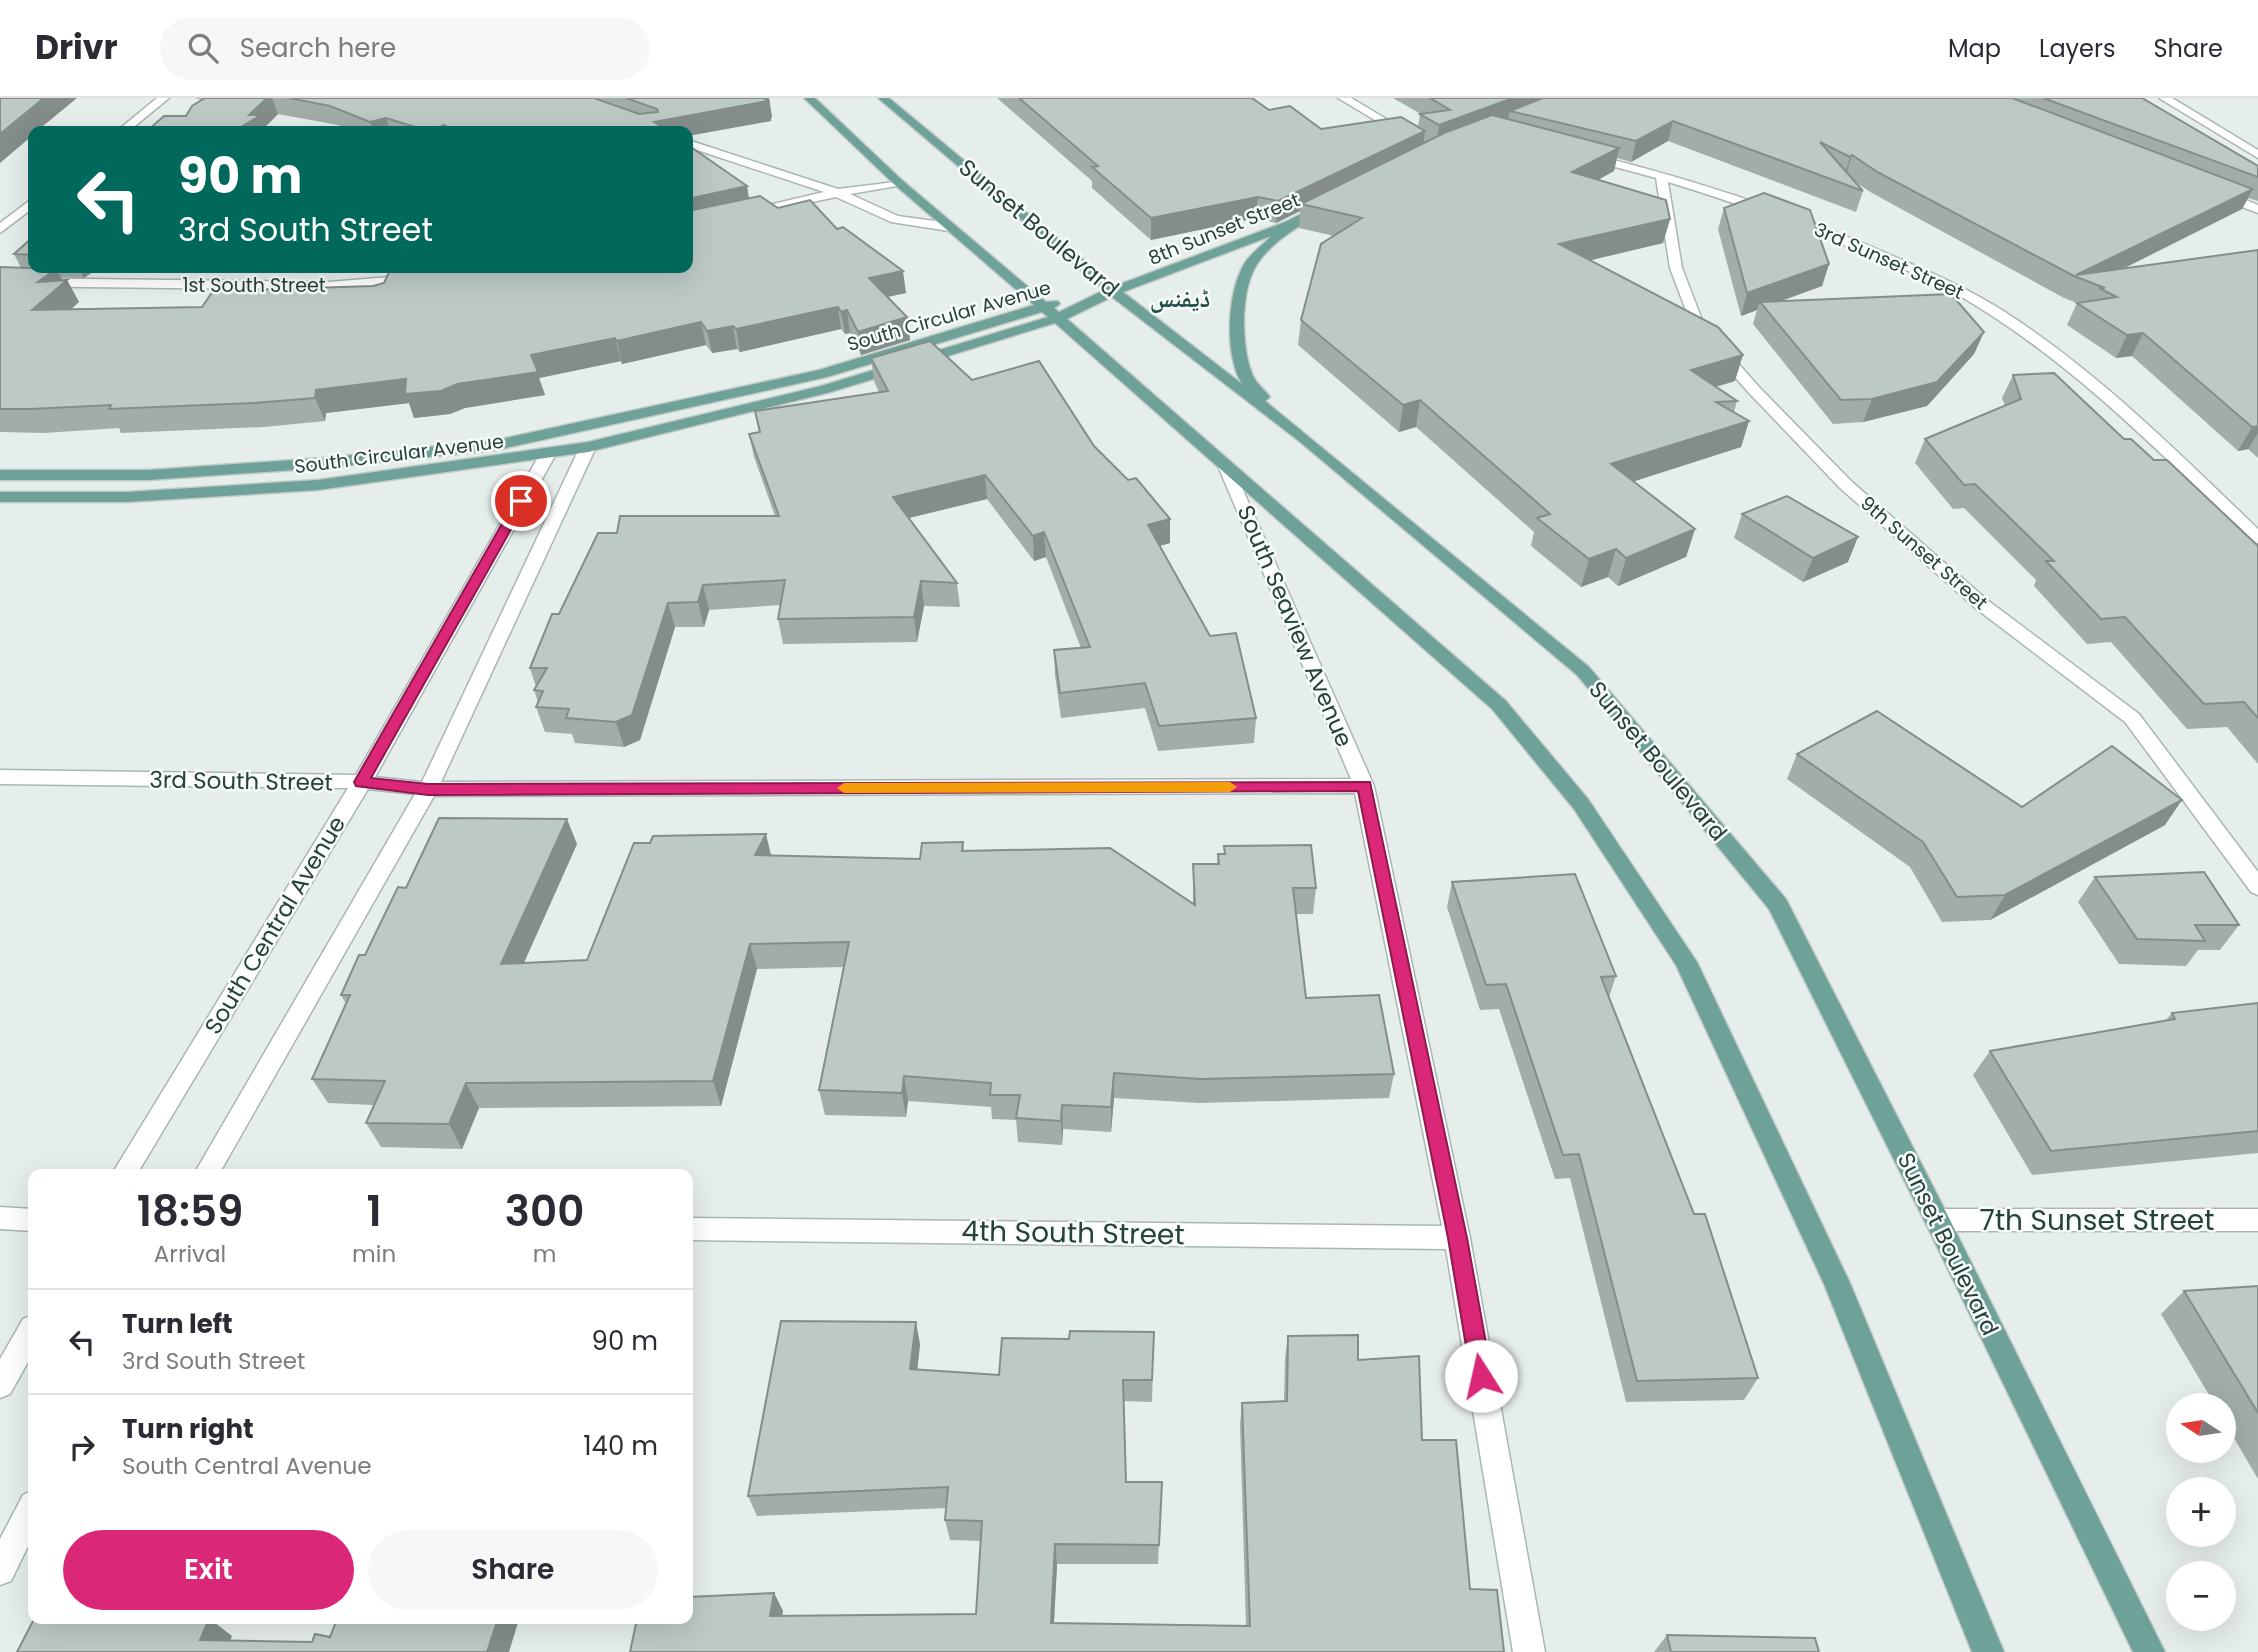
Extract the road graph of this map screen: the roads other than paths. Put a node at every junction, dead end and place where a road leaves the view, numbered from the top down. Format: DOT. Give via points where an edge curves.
graph roads {
  1 [pos="164,98"];
  2 [pos="809,98"];
  3 [pos="883,98"];
  4 [pos="1343,98"];
  5 [pos="2164,98"];
  6 [pos="128,126"];
  7 [pos="1413,139"];
  8 [pos="693,145"];
  9 [pos="1583,155"];
  10 [pos="2258,155"];
  11 [pos="1661,175"];
  12 [pos="899,183"];
  13 [pos="2207,189"];
  14 [pos="837,193"];
  15 [pos="1338,201"];
  16 [pos="28,206"];
  17 [pos="2258,209"];
  18 [pos="742,215"];
  19 [pos="1289,225"];
  20 [pos="949,227"];
  21 [pos="0,229"];
  22 [pos="141,273"];
  23 [pos="424,278"];
  24 [pos="0,282"];
  25 [pos="128,285"];
  26 [pos="1114,291"];
  27 [pos="1050,312"];
  28 [pos="1304,438"];
  29 [pos="588,447"];
  30 [pos="548,454"];
  31 [pos="1226,466"];
  32 [pos="0,475"];
  33 [pos="0,497"];
  34 [pos="2258,538"];
  35 [pos="0,777"];
  36 [pos="362,782"];
  37 [pos="1364,786"];
  38 [pos="428,789"];
  39 [pos="2258,887"];
  40 [pos="127,1169"];
  41 [pos="209,1169"];
  42 [pos="0,1218"];
  43 [pos="28,1220"];
  44 [pos="1937,1220"];
  45 [pos="2258,1220"];
  46 [pos="693,1229"];
  47 [pos="1457,1238"];
  48 [pos="28,1337"];
  49 [pos="0,1385"];
  50 [pos="28,1515"];
  51 [pos="0,1570"];
  52 [pos="1529,1652"];
  53 [pos="1988,1652"];
  54 [pos="2149,1652"];
  1 -- 6 [label="street"];
  2 -- 12 [label="main road"];
  3 -- 26 [label="main road, Sunset Boulevard"];
  4 -- 7 [label="street"];
  5 -- 10 [label="street"];
  8 -- 14 [label="street"];
  9 -- 11 [label="street, 3rd Sunset Street"];
  11 -- 34 [label="street, 3rd Sunset Street" via="1836,235 1959,290 2056,355 2164,448"];
  11 -- 39 [label="street, 9th Sunset Street" via="1676,268 1698,326 1846,485 1980,603 2132,718"];
  12 -- 14 [label="street"];
  12 -- 20 [label="main road"];
  13 -- 17 [label="street"];
  14 -- 18 [label="street"];
  14 -- 20 [label="street" via="895,219"];
  15 -- 19 [label="main road, 8th Sunset Street"];
  16 -- 21 [label="street"];
  19 -- 26 [label="main road, 8th Sunset Street"];
  19 -- 28 [label="main road" via="1250,265 1238,306 1237,345 1247,380"];
  20 -- 27 [label="main road"];
  22 -- 25 [label="street"];
  23 -- 25 [label="street, 1st South Street" via="329,286"];
  24 -- 25 [label="street, 1st South Street"];
  26 -- 27 [label="main road, South Circular Avenue"];
  26 -- 28 [label="main road, Sunset Boulevard"];
  27 -- 29 [label="main road, South Circular Avenue" via="827,389"];
  27 -- 31 [label="main road"];
  27 -- 32 [label="main road, South Circular Avenue" via="822,373 497,445 149,475"];
  28 -- 44 [label="main road, Sunset Boulevard" via="1583,671 1778,905"];
  29 -- 30 [label="main road, South Circular Avenue"];
  29 -- 38 [label="street"];
  30 -- 33 [label="main road, South Circular Avenue" via="318,485 127,497"];
  30 -- 36 [label="street, South Central Avenue"];
  31 -- 37 [label="street, South Seaview Avenue"];
  31 -- 53 [label="main road" via="1500,705 1581,804 1686,962 1837,1283"];
  35 -- 36 [label="street, 3rd South Street"];
  36 -- 38 [label="street, 3rd South Street"];
  36 -- 40 [label="street, South Central Avenue"];
  37 -- 38 [label="street, 3rd South Street"];
  37 -- 47 [label="street, South Seaview Avenue"];
  38 -- 41 [label="street"];
  42 -- 43 [label="street"];
  44 -- 45 [label="street, 7th Sunset Street"];
  44 -- 54 [label="main road, Sunset Boulevard"];
  46 -- 47 [label="street, 4th South Street"];
  47 -- 52 [label="street, South Seaview Avenue"];
  48 -- 49 [label="street"];
  50 -- 51 [label="street"];
}
